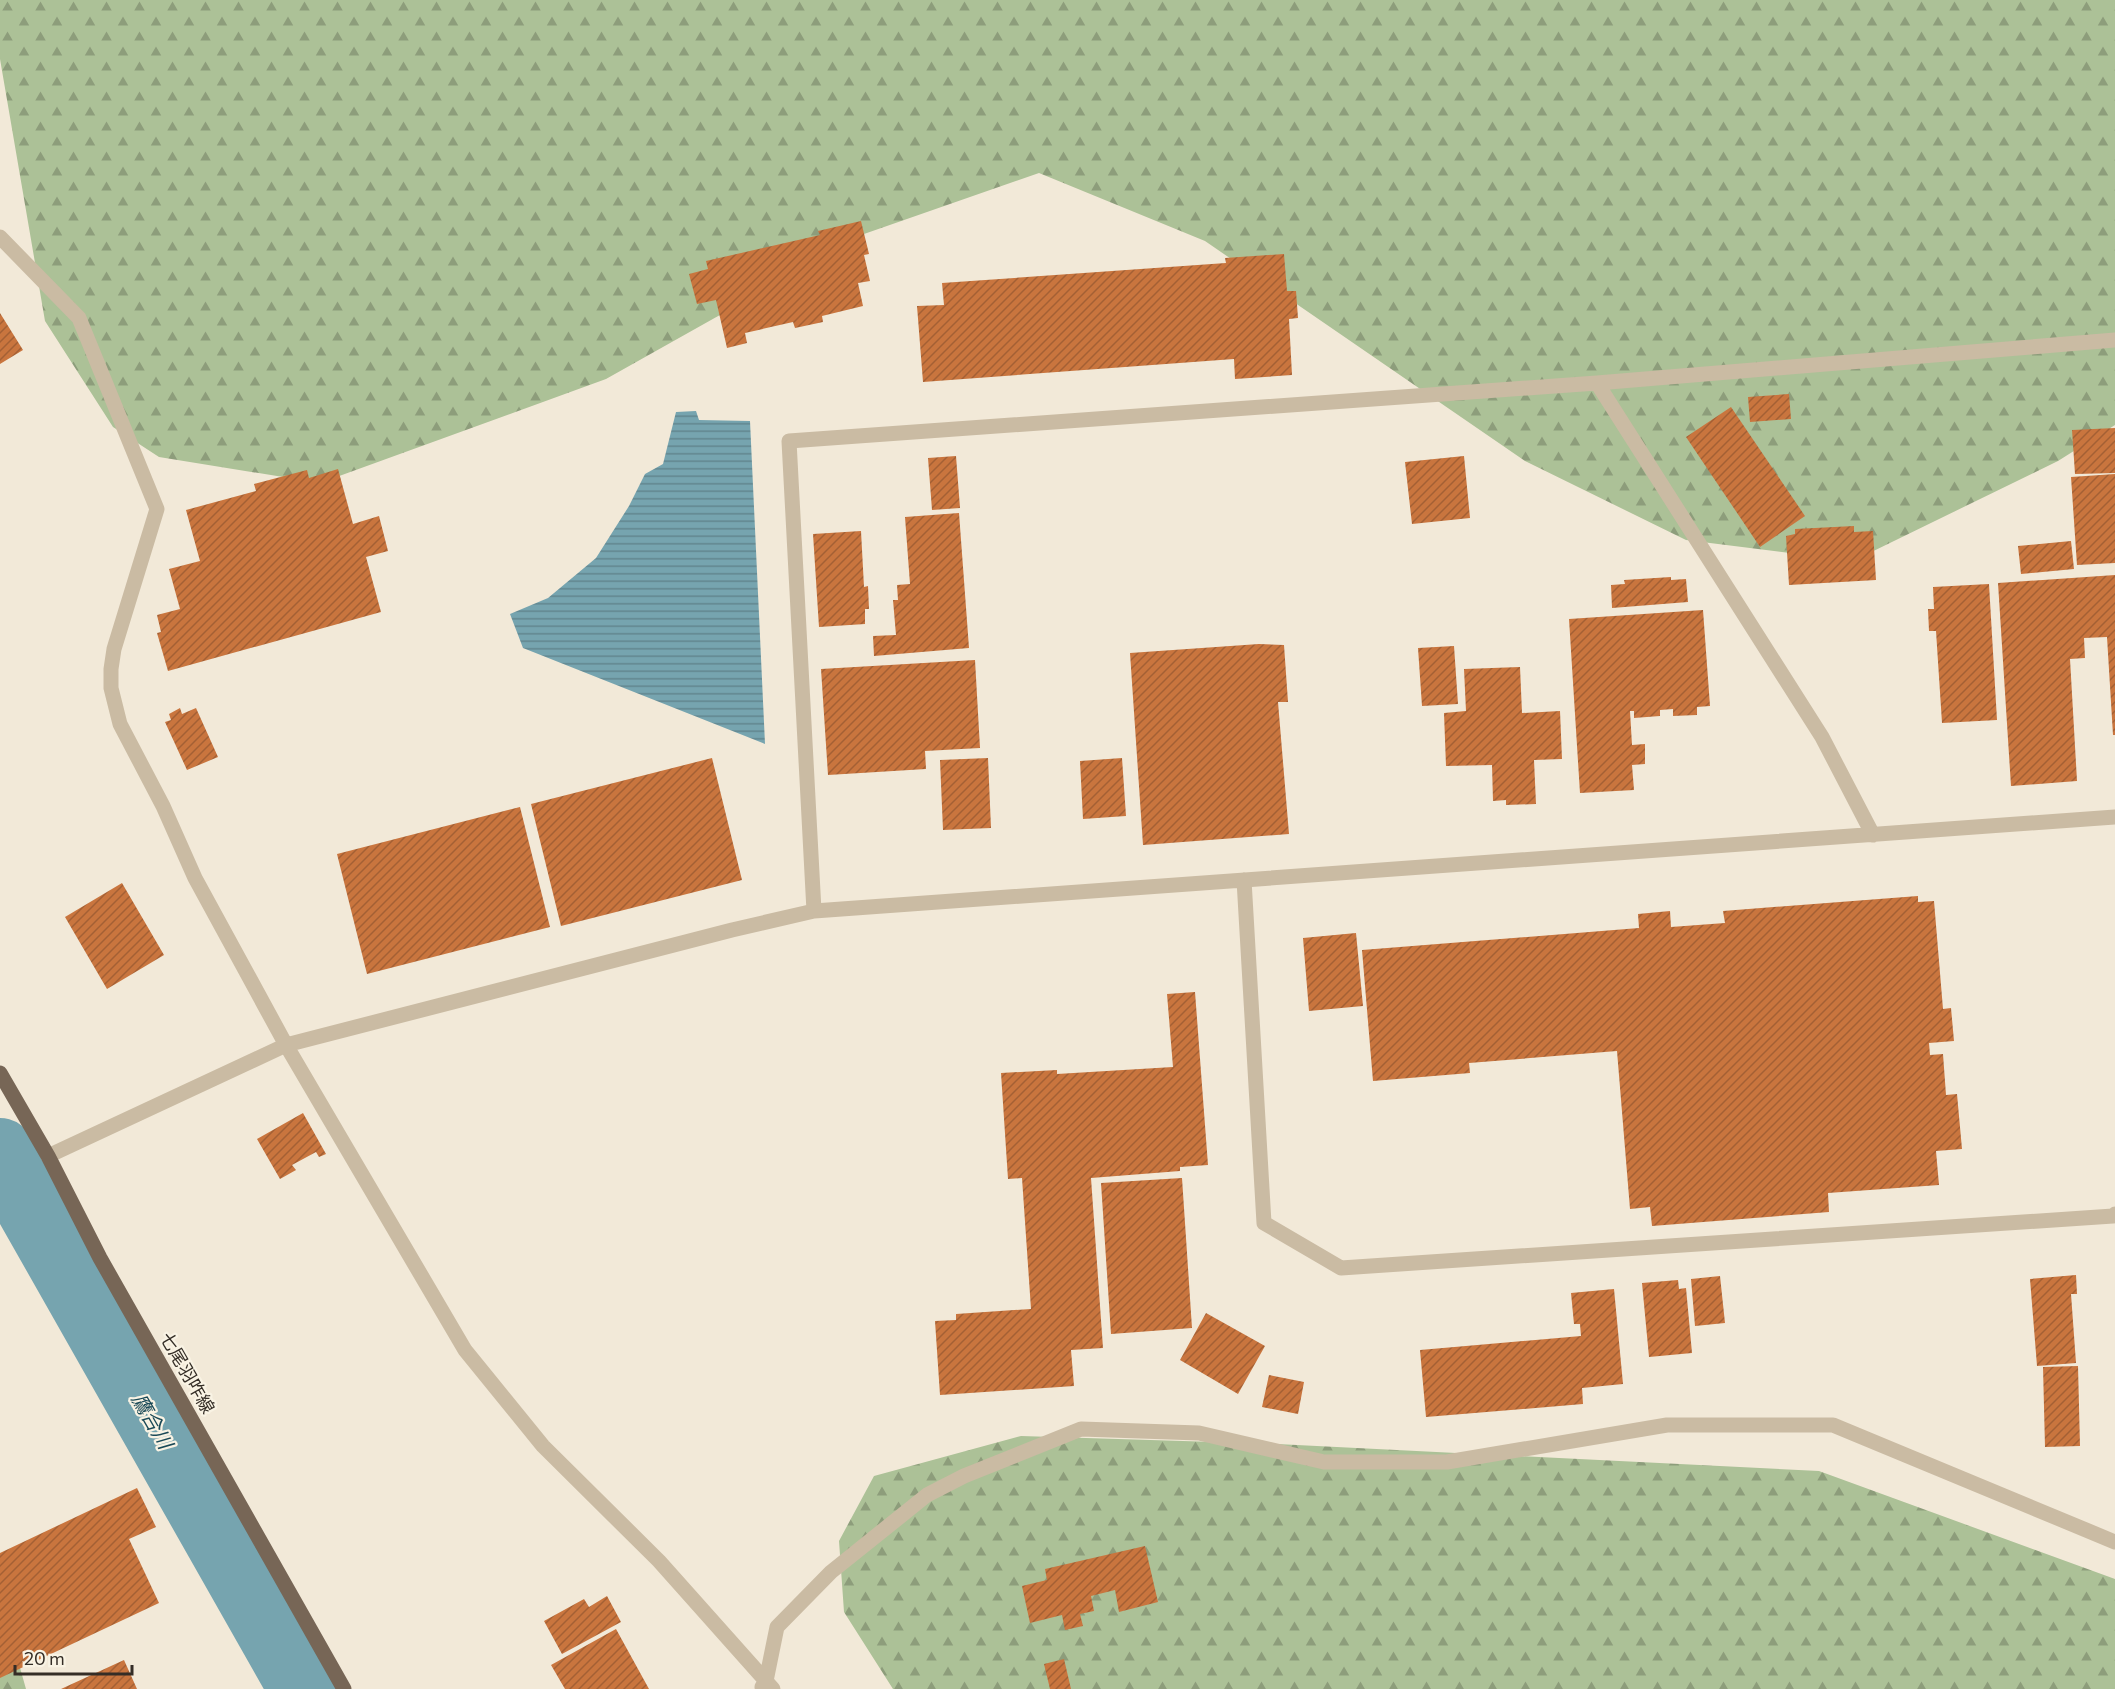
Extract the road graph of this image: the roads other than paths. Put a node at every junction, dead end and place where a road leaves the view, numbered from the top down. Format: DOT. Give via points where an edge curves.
graph roads {
  1 [pos="0,237"];
  2 [pos="2115,340"];
  3 [pos="1596,383"];
  4 [pos="2115,817"];
  5 [pos="1873,835"];
  6 [pos="1244,880"];
  7 [pos="814,911"];
  8 [pos="286,1045"];
  9 [pos="0,1073"];
  10 [pos="48,1156"];
  11 [pos="2115,1214"];
  12 [pos="2115,1542"];
  13 [pos="767,1686"];
  14 [pos="344,1689"];
  1 -- 8 [label="street" via="79,318 157,509 114,649 114,706 195,878"];
  2 -- 3 [label="street"];
  3 -- 5 [label="street" via="1822,736"];
  3 -- 7 [label="street" via="789,441"];
  4 -- 5 [label="street"];
  5 -- 6 [label="street"];
  6 -- 7 [label="street"];
  6 -- 11 [label="street" via="1264,1223 1341,1268"];
  7 -- 8 [label="street"];
  8 -- 10 [label="street"];
  8 -- 13 [label="street" via="465,1350 543,1446 659,1561"];
  9 -- 10 [label="main road, 七尾羽咋線"];
  10 -- 14 [label="main road, 七尾羽咋線" via="100,1258"];
  12 -- 13 [label="street" via="1833,1425 1668,1425 1447,1462 1324,1462 1199,1432 1082,1429 927,1495 831,1572 777,1627"];
}
